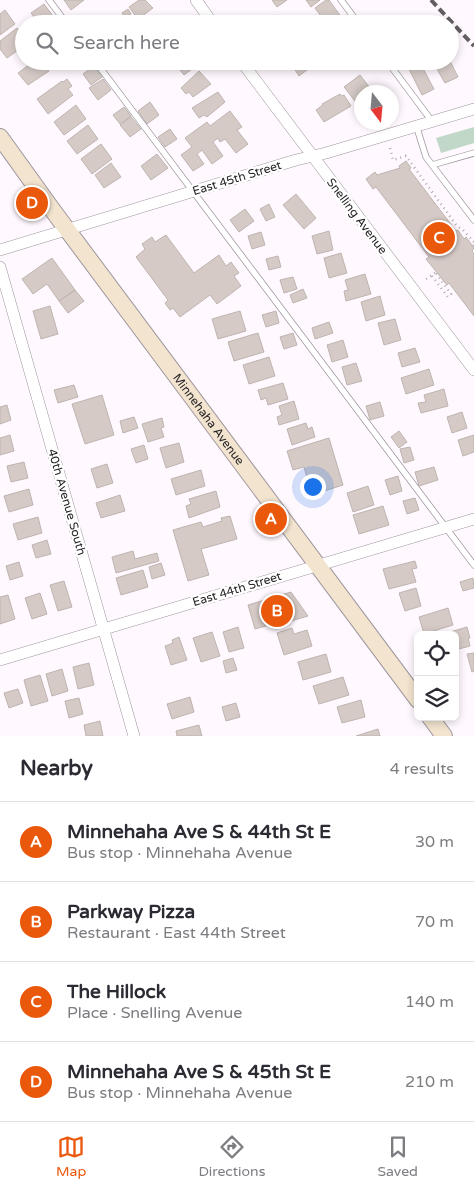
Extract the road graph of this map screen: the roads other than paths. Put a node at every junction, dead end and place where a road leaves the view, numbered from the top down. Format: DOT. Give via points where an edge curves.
graph roads {
  1 [pos="49,0"];
  2 [pos="196,0"];
  3 [pos="341,0"];
  4 [pos="60,15"];
  5 [pos="207,15"];
  6 [pos="352,15"];
  7 [pos="102,70"];
  8 [pos="248,70"];
  9 [pos="394,70"];
  10 [pos="474,108"];
  11 [pos="431,120"];
  12 [pos="416,125"];
  13 [pos="0,137"];
  14 [pos="474,153"];
  15 [pos="311,156"];
  16 [pos="432,165"];
  17 [pos="192,192"];
  18 [pos="474,220"];
  19 [pos="67,230"];
  20 [pos="0,250"];
  21 [pos="0,267"];
  22 [pos="474,370"];
  23 [pos="474,519"];
  24 [pos="446,527"];
  25 [pos="474,564"];
  26 [pos="318,565"];
  27 [pos="103,629"];
  28 [pos="0,660"];
  29 [pos="414,695"];
  30 [pos="433,721"];
  31 [pos="134,736"];
  32 [pos="444,736"];
  1 -- 4 [label="lane"];
  2 -- 5 [label="street"];
  3 -- 6 [label="lane"];
  7 -- 17 [label="lane"];
  8 -- 15 [label="street, Snelling Avenue"];
  9 -- 11 [label="lane"];
  10 -- 11 [label="street, East 45th Street"];
  11 -- 12 [label="street, East 45th Street"];
  12 -- 15 [label="street, East 45th Street"];
  12 -- 16 [label="lane" via="426,157"];
  13 -- 19 [label="main road, Minnehaha Avenue"];
  14 -- 16 [label="lane"];
  15 -- 17 [label="street, East 45th Street"];
  15 -- 22 [label="street, Snelling Avenue"];
  16 -- 18 [label="lane"];
  17 -- 19 [label="street, East 45th Street"];
  17 -- 24 [label="lane"];
  19 -- 20 [label="street, East 45th Street"];
  19 -- 26 [label="main road, Minnehaha Avenue"];
  21 -- 27 [label="street, 40th Avenue South"];
  23 -- 24 [label="street, East 44th Street"];
  24 -- 25 [label="lane"];
  24 -- 26 [label="street, East 44th Street"];
  26 -- 27 [label="street, East 44th Street"];
  26 -- 29 [label="main road, Minnehaha Avenue"];
  27 -- 28 [label="street, East 44th Street"];
  27 -- 31 [label="street, 40th Avenue South"];
  30 -- 32 [label="main road"];
}
